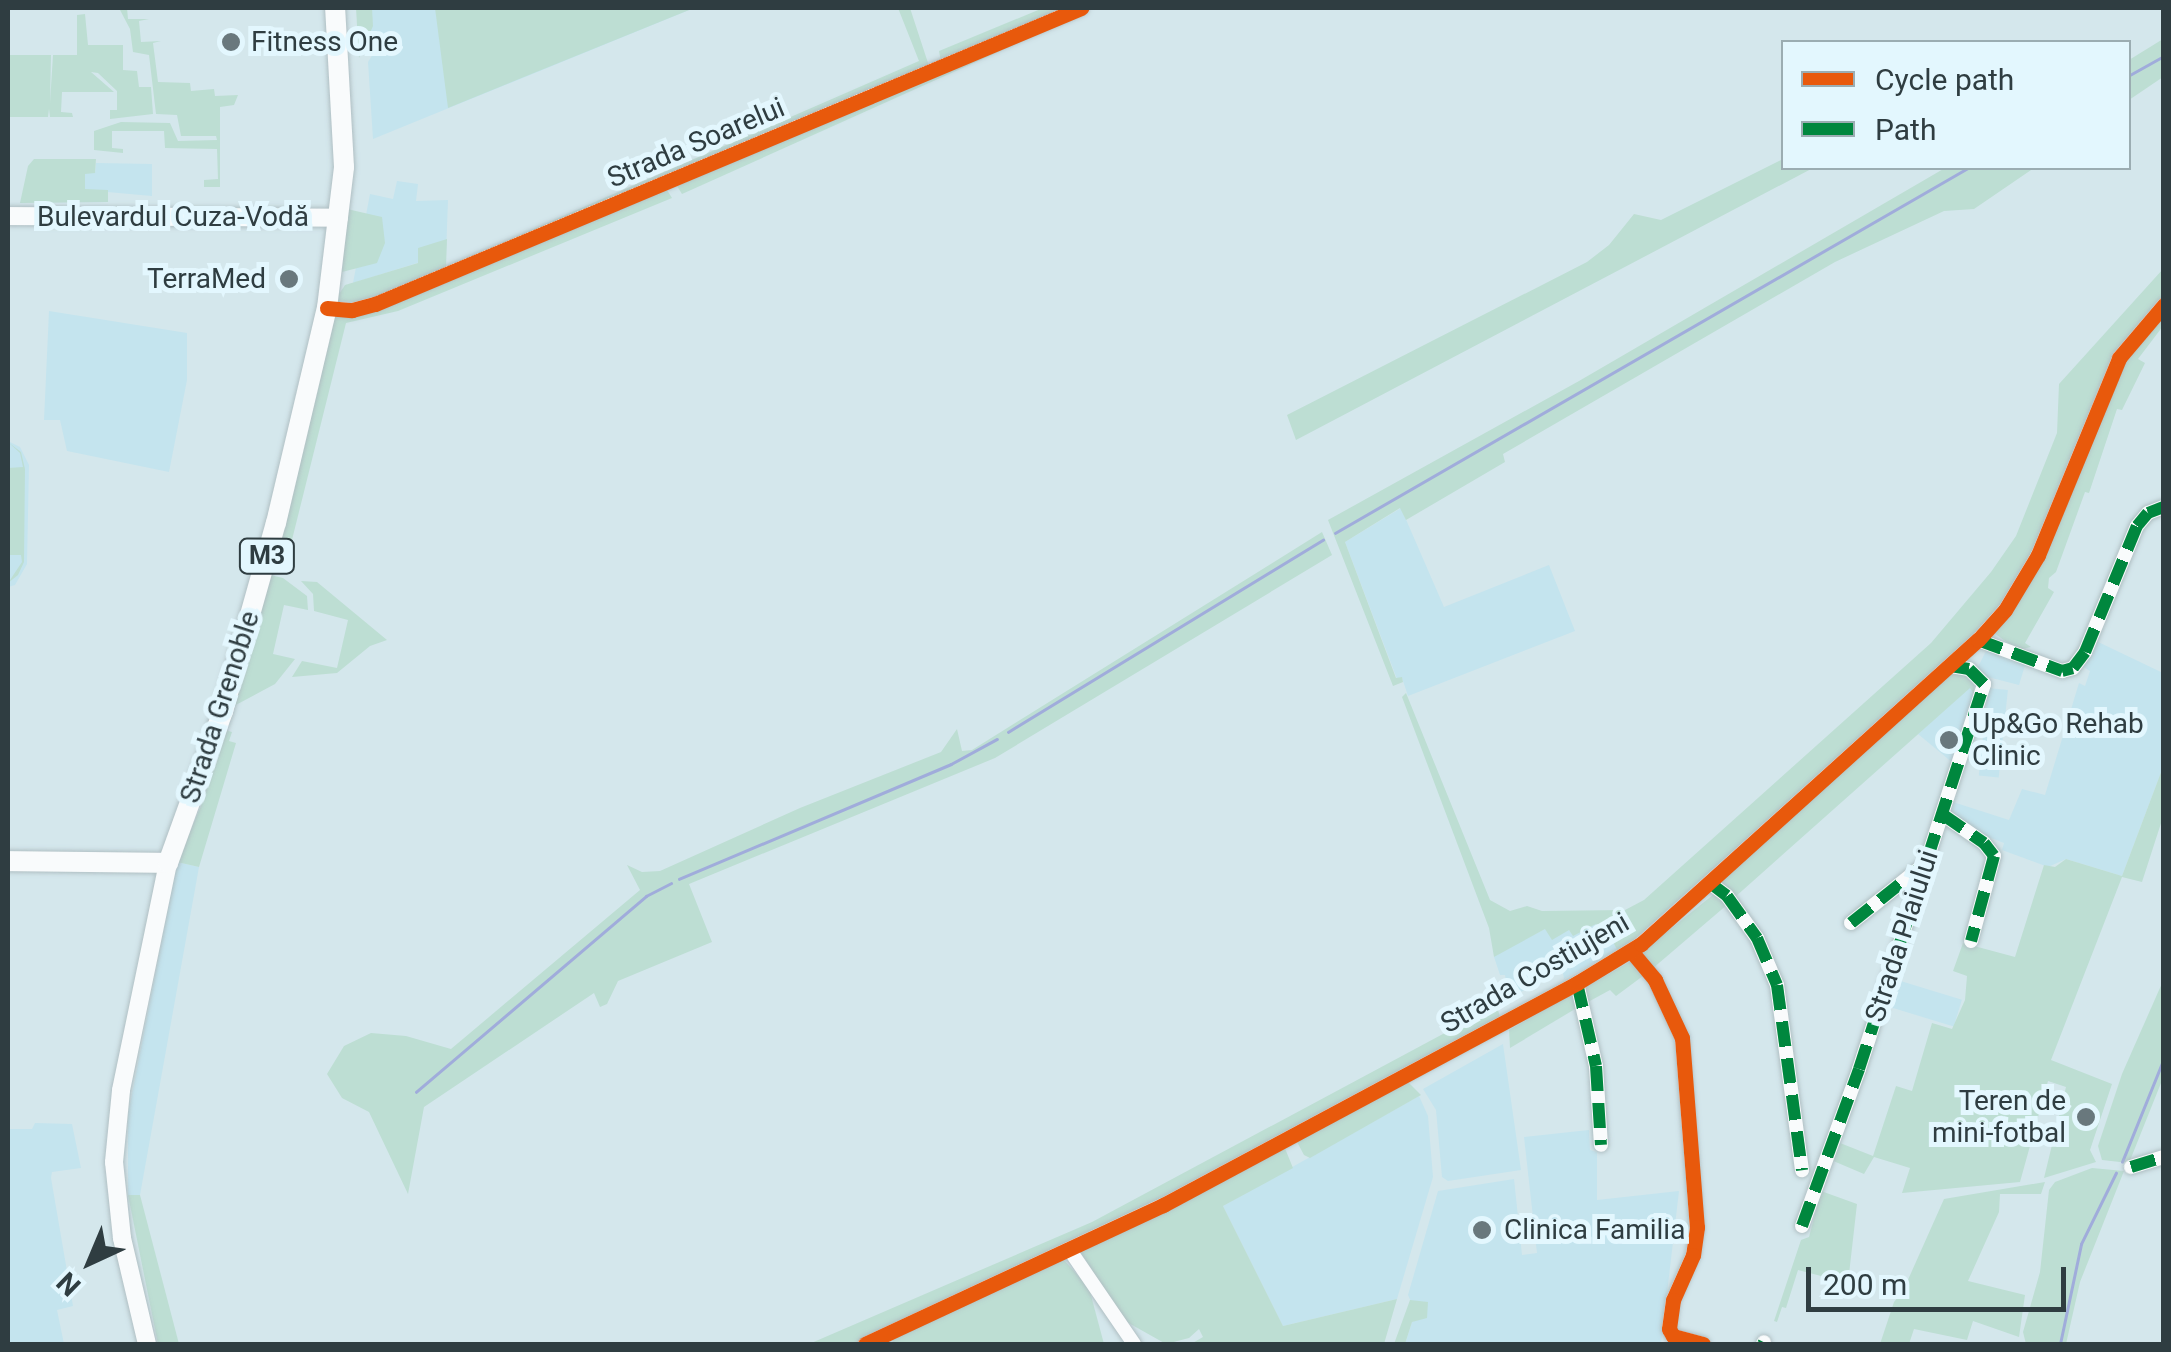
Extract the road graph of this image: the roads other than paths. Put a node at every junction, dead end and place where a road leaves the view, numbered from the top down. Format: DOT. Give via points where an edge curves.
graph roads {
  1 [pos="335,8"];
  2 [pos="1081,8"];
  3 [pos="8,216"];
  4 [pos="339,218"];
  5 [pos="2164,305"];
  6 [pos="327,308"];
  7 [pos="2164,507"];
  8 [pos="1978,640"];
  9 [pos="1950,666"];
  10 [pos="1942,814"];
  11 [pos="8,861"];
  12 [pos="168,863"];
  13 [pos="1925,864"];
  14 [pos="1710,883"];
  15 [pos="1851,923"];
  16 [pos="1971,941"];
  17 [pos="1631,951"];
  18 [pos="1577,983"];
  19 [pos="1601,1146"];
  20 [pos="2164,1157"];
  21 [pos="2131,1167"];
  22 [pos="1802,1170"];
  23 [pos="1802,1226"];
  24 [pos="1069,1250"];
  25 [pos="147,1344"];
  26 [pos="865,1344"];
  27 [pos="1134,1344"];
  28 [pos="1703,1344"];
  1 -- 4 [label="highway, Strada Grenoble / M3" via="344,167"];
  2 -- 6 [label="street, Strada Soarelui" via="375,304"];
  3 -- 4 [label="main road, Bulevardul Cuza-Vodă"];
  4 -- 6 [label="highway, Strada Grenoble / M3"];
  5 -- 8 [label="street, Strada Costiujeni" via="2119,358 2030,572"];
  6 -- 12 [label="highway, Strada Grenoble / M3" via="224,710"];
  7 -- 8 [label="street" via="2137,526 2074,668 2062,671"];
  8 -- 9 [label="street, Strada Costiujeni"];
  9 -- 10 [label="street, Strada Plaiului" via="1969,669 1984,684"];
  9 -- 14 [label="street, Strada Costiujeni"];
  10 -- 13 [label="street, Strada Plaiului"];
  10 -- 16 [label="street" via="1994,856"];
  11 -- 12 [label="highway"];
  12 -- 25 [label="main road, Strada Grenoble" via="121,1090 114,1162 122,1238"];
  13 -- 15 [label="street"];
  13 -- 23 [label="street, Strada Plaiului"];
  14 -- 17 [label="street, Strada Costiujeni"];
  14 -- 22 [label="street" via="1757,938 1777,986"];
  17 -- 18 [label="street, Strada Costiujeni"];
  17 -- 28 [label="street" via="1655,980 1682,1038 1697,1227 1669,1329"];
  18 -- 19 [label="street" via="1596,1066"];
  18 -- 24 [label="street, Strada Costiujeni"];
  20 -- 21 [label="street"];
  24 -- 26 [label="street, Strada Costiujeni"];
  24 -- 27 [label="street"];
}
